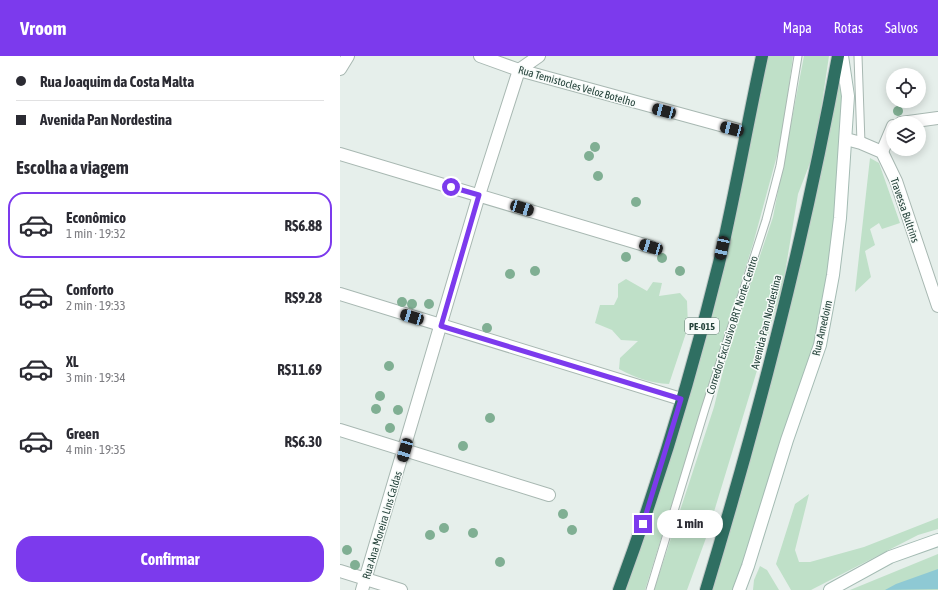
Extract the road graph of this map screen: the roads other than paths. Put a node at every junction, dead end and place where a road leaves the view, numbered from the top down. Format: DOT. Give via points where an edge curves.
graph roads {
  1 [pos="348,56"];
  2 [pos="480,56"];
  3 [pos="539,56"];
  4 [pos="762,56"];
  5 [pos="798,56"];
  6 [pos="838,56"];
  7 [pos="842,56"];
  8 [pos="858,56"];
  9 [pos="340,68"];
  10 [pos="519,70"];
  11 [pos="938,118"];
  12 [pos="926,120"];
  13 [pos="746,132"];
  14 [pos="846,139"];
  15 [pos="861,143"];
  16 [pos="886,143"];
  17 [pos="882,152"];
  18 [pos="340,154"];
  19 [pos="479,195"];
  20 [pos="651,247"];
  21 [pos="340,294"];
  22 [pos="938,306"];
  23 [pos="441,326"];
  24 [pos="681,399"];
  25 [pos="340,430"];
  26 [pos="405,450"];
  27 [pos="549,495"];
  28 [pos="938,540"];
  29 [pos="748,566"];
  30 [pos="340,571"];
  31 [pos="364,584"];
  32 [pos="401,590"];
  33 [pos="619,590"];
  34 [pos="650,590"];
  35 [pos="706,590"];
  36 [pos="739,590"];
  37 [pos="748,590"];
  38 [pos="830,590"];
  1 -- 9 [label="street"];
  2 -- 10 [label="street, Rua Temistocles Veloz Botelho"];
  3 -- 10 [label="street"];
  4 -- 13 [label="highway, PE-015"];
  5 -- 34 [label="lane, Corredor Exclusivo BRT Norte-Centro" via="780,166 766,220"];
  6 -- 35 [label="highway, Avenida Pan Nordestina" via="820,155 733,503"];
  7 -- 14 [label="street, Rua Amedoim" via="848,96"];
  8 -- 15 [label="lane"];
  10 -- 13 [label="street, Rua Temistocles Veloz Botelho"];
  10 -- 19 [label="street, Rua Ana Moreira Lins Caldas"];
  11 -- 12 [label="street"];
  13 -- 24 [label="highway, PE-015" via="719,263"];
  14 -- 15 [label="street"];
  14 -- 29 [label="street, Rua Amedoim" via="834,268 820,345"];
  15 -- 17 [label="street"];
  16 -- 17 [label="street"];
  17 -- 22 [label="street, Travessa Bultrins" via="896,181"];
  18 -- 19 [label="street"];
  19 -- 20 [label="street"];
  19 -- 23 [label="street, Rua Ana Moreira Lins Caldas"];
  21 -- 23 [label="street"];
  23 -- 24 [label="street"];
  23 -- 26 [label="street, Rua Ana Moreira Lins Caldas"];
  24 -- 33 [label="highway, PE-015" via="643,524"];
  25 -- 26 [label="street"];
  26 -- 27 [label="street"];
  26 -- 31 [label="street, Rua Ana Moreira Lins Caldas"];
  28 -- 38 [label="street" via="890,557"];
  29 -- 36 [label="street, Rua Amedoim"];
  29 -- 37 [label="street"];
  30 -- 31 [label="street"];
  31 -- 32 [label="street"];
}
